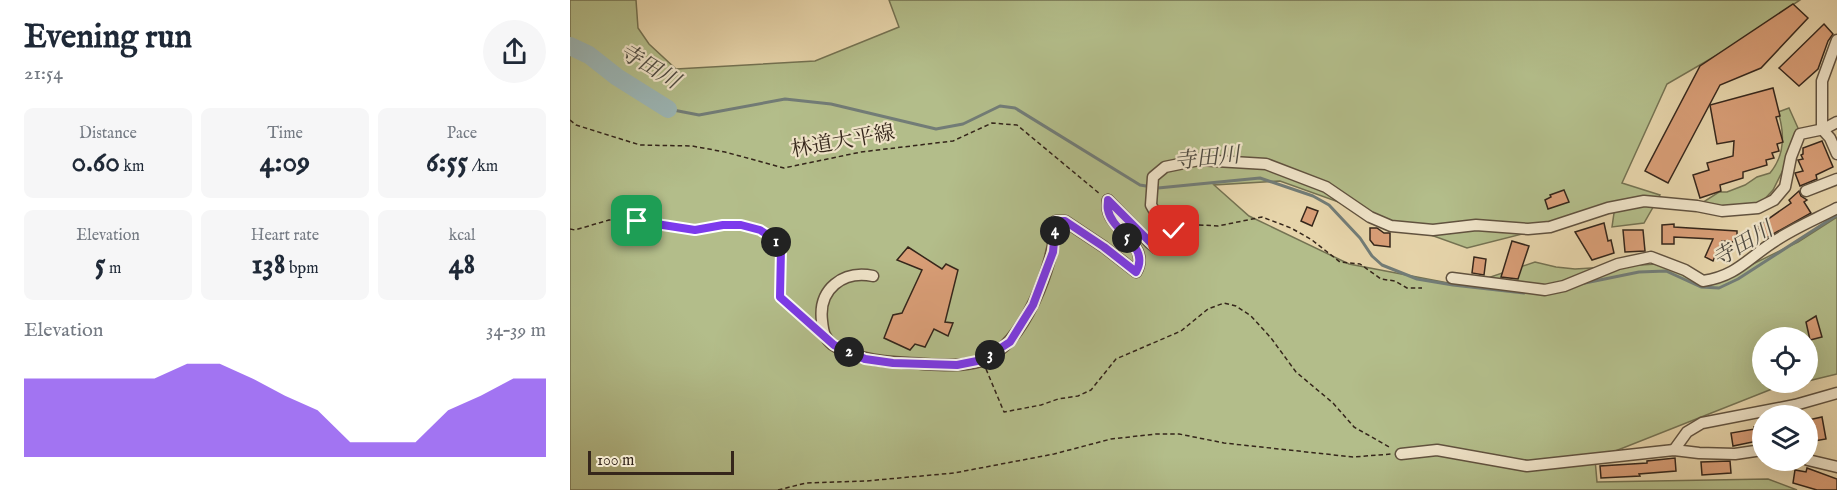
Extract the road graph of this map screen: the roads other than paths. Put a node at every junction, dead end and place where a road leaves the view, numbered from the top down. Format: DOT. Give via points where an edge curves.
graph roads {
  1 [pos="1837,40"];
  2 [pos="1837,122"];
  3 [pos="1824,129"];
  4 [pos="1837,154"];
  5 [pos="1837,179"];
  6 [pos="1806,191"];
  7 [pos="1837,208"];
  8 [pos="873,276"];
  9 [pos="1452,278"];
  10 [pos="1837,393"];
  11 [pos="1674,450"];
  12 [pos="1752,451"];
  13 [pos="1401,454"];
  14 [pos="1818,462"];
  15 [pos="1837,467"];
  1 -- 3 [label="street" via="1822,81"];
  2 -- 3 [label="street"];
  3 -- 4 [label="street"];
  3 -- 8 [label="street" via="1800,134 1785,187 1774,200 1758,208 1722,211 1644,201 1550,227 1528,229 1476,225 1433,230 1391,226 1326,188 1266,164 1199,160 1165,167 1153,177 1151,205 1155,212 1174,223 1170,244 1164,249 1156,248 1108,200 1108,211 1140,255 1136,272 1065,221 1056,221 1053,252 1033,305 1010,342 982,360 957,365 865,359 834,345 824,335 821,311 827,291 843,277 860,273"];
  5 -- 6 [label="street"];
  7 -- 9 [label="street" via="1774,241 1735,271 1714,280 1702,281 1651,257 1618,264 1545,290"];
  10 -- 11 [label="street" via="1702,423 1687,432"];
  11 -- 12 [label="street"];
  11 -- 13 [label="street" via="1527,466 1437,450"];
  14 -- 15 [label="street"];
}
